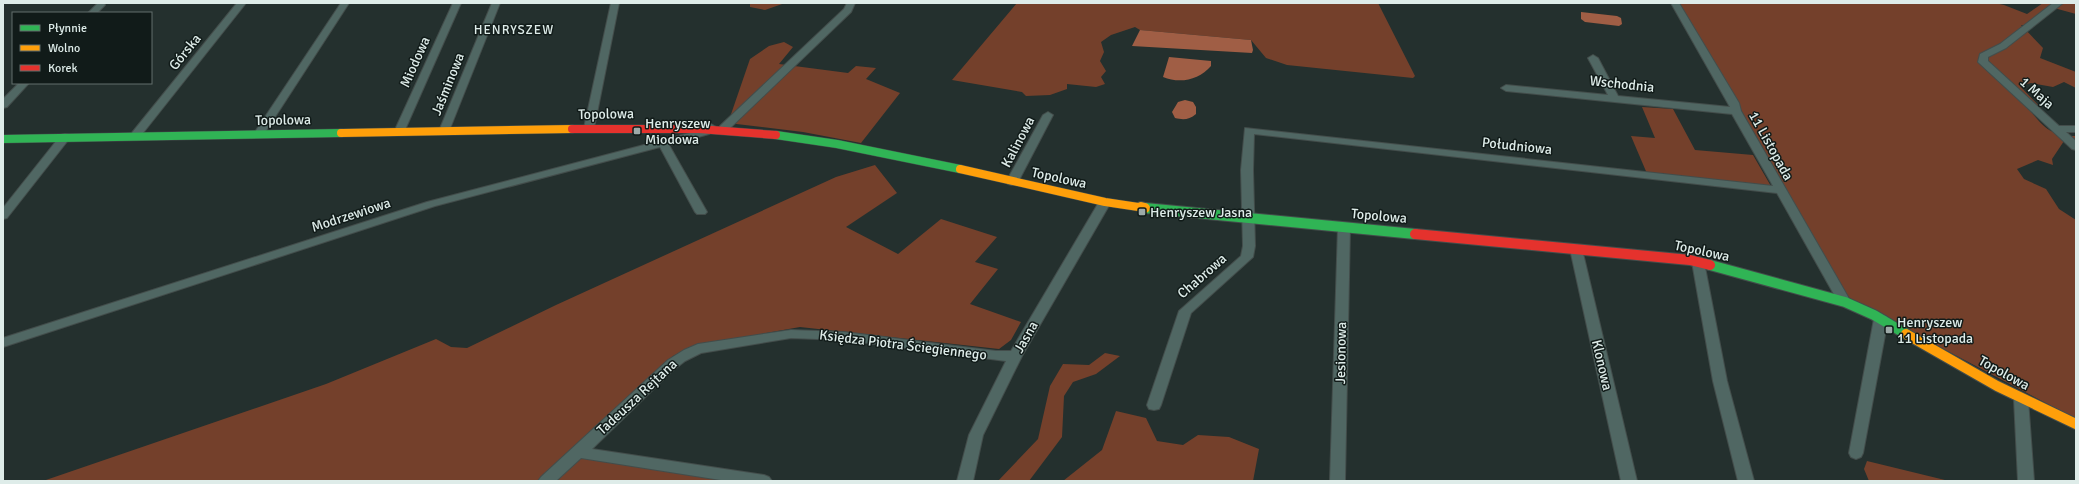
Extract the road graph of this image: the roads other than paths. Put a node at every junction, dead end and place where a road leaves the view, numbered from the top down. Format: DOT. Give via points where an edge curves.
graph roads {
  1 [pos="242,3"];
  2 [pos="345,3"];
  3 [pos="457,3"];
  4 [pos="496,3"];
  5 [pos="616,3"];
  6 [pos="851,3"];
  7 [pos="1675,3"];
  8 [pos="2059,3"];
  9 [pos="101,5"];
  10 [pos="93,12"];
  11 [pos="1593,58"];
  12 [pos="23,84"];
  13 [pos="1506,88"];
  14 [pos="1614,98"];
  15 [pos="3,105"];
  16 [pos="1736,111"];
  17 [pos="1048,115"];
  18 [pos="711,127"];
  19 [pos="589,128"];
  20 [pos="724,128"];
  21 [pos="2056,129"];
  22 [pos="2076,129"];
  23 [pos="444,131"];
  24 [pos="399,132"];
  25 [pos="258,135"];
  26 [pos="135,136"];
  27 [pos="65,137"];
  28 [pos="3,139"];
  29 [pos="663,143"];
  30 [pos="2076,147"];
  31 [pos="1012,182"];
  32 [pos="1780,190"];
  33 [pos="1105,202"];
  34 [pos="700,212"];
  35 [pos="3,216"];
  36 [pos="1249,218"];
  37 [pos="1344,227"];
  38 [pos="1576,249"];
  39 [pos="1698,262"];
  40 [pos="1845,302"];
  41 [pos="1880,319"];
  42 [pos="791,334"];
  43 [pos="3,343"];
  44 [pos="1015,356"];
  45 [pos="2022,399"];
  46 [pos="1154,405"];
  47 [pos="2076,424"];
  48 [pos="578,452"];
  49 [pos="1856,453"];
  50 [pos="1337,480"];
  51 [pos="546,481"];
  52 [pos="764,481"];
  53 [pos="965,481"];
  54 [pos="1629,481"];
  55 [pos="1746,481"];
  56 [pos="2026,481"];
  1 -- 26 [label="street, Górska"];
  2 -- 25 [label="street"];
  3 -- 24 [label="street, Miodowa"];
  4 -- 23 [label="street, Jaśminowa"];
  5 -- 19 [label="street"];
  6 -- 20 [label="street" via="848,10"];
  7 -- 16 [label="street, 11 Listopada" via="1734,103"];
  8 -- 21 [label="street, 1 Maja" via="2003,46 1983,56 1986,66"];
  9 -- 10 [label="street"];
  11 -- 14 [label="street"];
  12 -- 15 [label="street"];
  13 -- 14 [label="street, Wschodnia"];
  14 -- 16 [label="street, Wschodnia"];
  16 -- 32 [label="street, 11 Listopada"];
  17 -- 31 [label="street, Kalinowa"];
  18 -- 19 [label="street, Topolowa"];
  18 -- 20 [label="street, Topolowa"];
  18 -- 29 [label="street, Modrzewiowa" via="705,132"];
  19 -- 23 [label="street, Topolowa"];
  20 -- 31 [label="street, Topolowa" via="799,136"];
  21 -- 22 [label="street"];
  21 -- 30 [label="street, 1 Maja"];
  23 -- 24 [label="street, Topolowa"];
  24 -- 25 [label="street, Topolowa"];
  25 -- 26 [label="street, Topolowa"];
  26 -- 27 [label="street, Topolowa"];
  27 -- 28 [label="street, Topolowa"];
  27 -- 35 [label="street"];
  29 -- 34 [label="street"];
  29 -- 43 [label="street, Modrzewiowa" via="431,204"];
  31 -- 33 [label="street, Topolowa"];
  32 -- 36 [label="street, Południowa" via="1249,130"];
  32 -- 40 [label="street, 11 Listopada"];
  33 -- 36 [label="street, Topolowa"];
  33 -- 44 [label="street, Jasna"];
  36 -- 37 [label="street, Topolowa"];
  36 -- 46 [label="street, Chabrowa" via="1247,257 1185,311"];
  37 -- 38 [label="street, Topolowa"];
  37 -- 50 [label="street, Jesionowa"];
  38 -- 39 [label="street, Topolowa"];
  38 -- 54 [label="street, Klonowa"];
  39 -- 40 [label="street, Topolowa"];
  39 -- 55 [label="street" via="1720,381"];
  40 -- 41 [label="street, Topolowa"];
  41 -- 45 [label="street, Topolowa"];
  41 -- 49 [label="street"];
  42 -- 44 [label="street, Księdza Piotra Ściegiennego" via="844,336 996,356"];
  42 -- 48 [label="street, Tadeusza Rejtana" via="687,353 668,366"];
  44 -- 53 [label="street, Jasna" via="976,435"];
  45 -- 47 [label="street, Topolowa"];
  45 -- 56 [label="street"];
  48 -- 51 [label="street, Tadeusza Rejtana"];
  48 -- 52 [label="street"];
}
